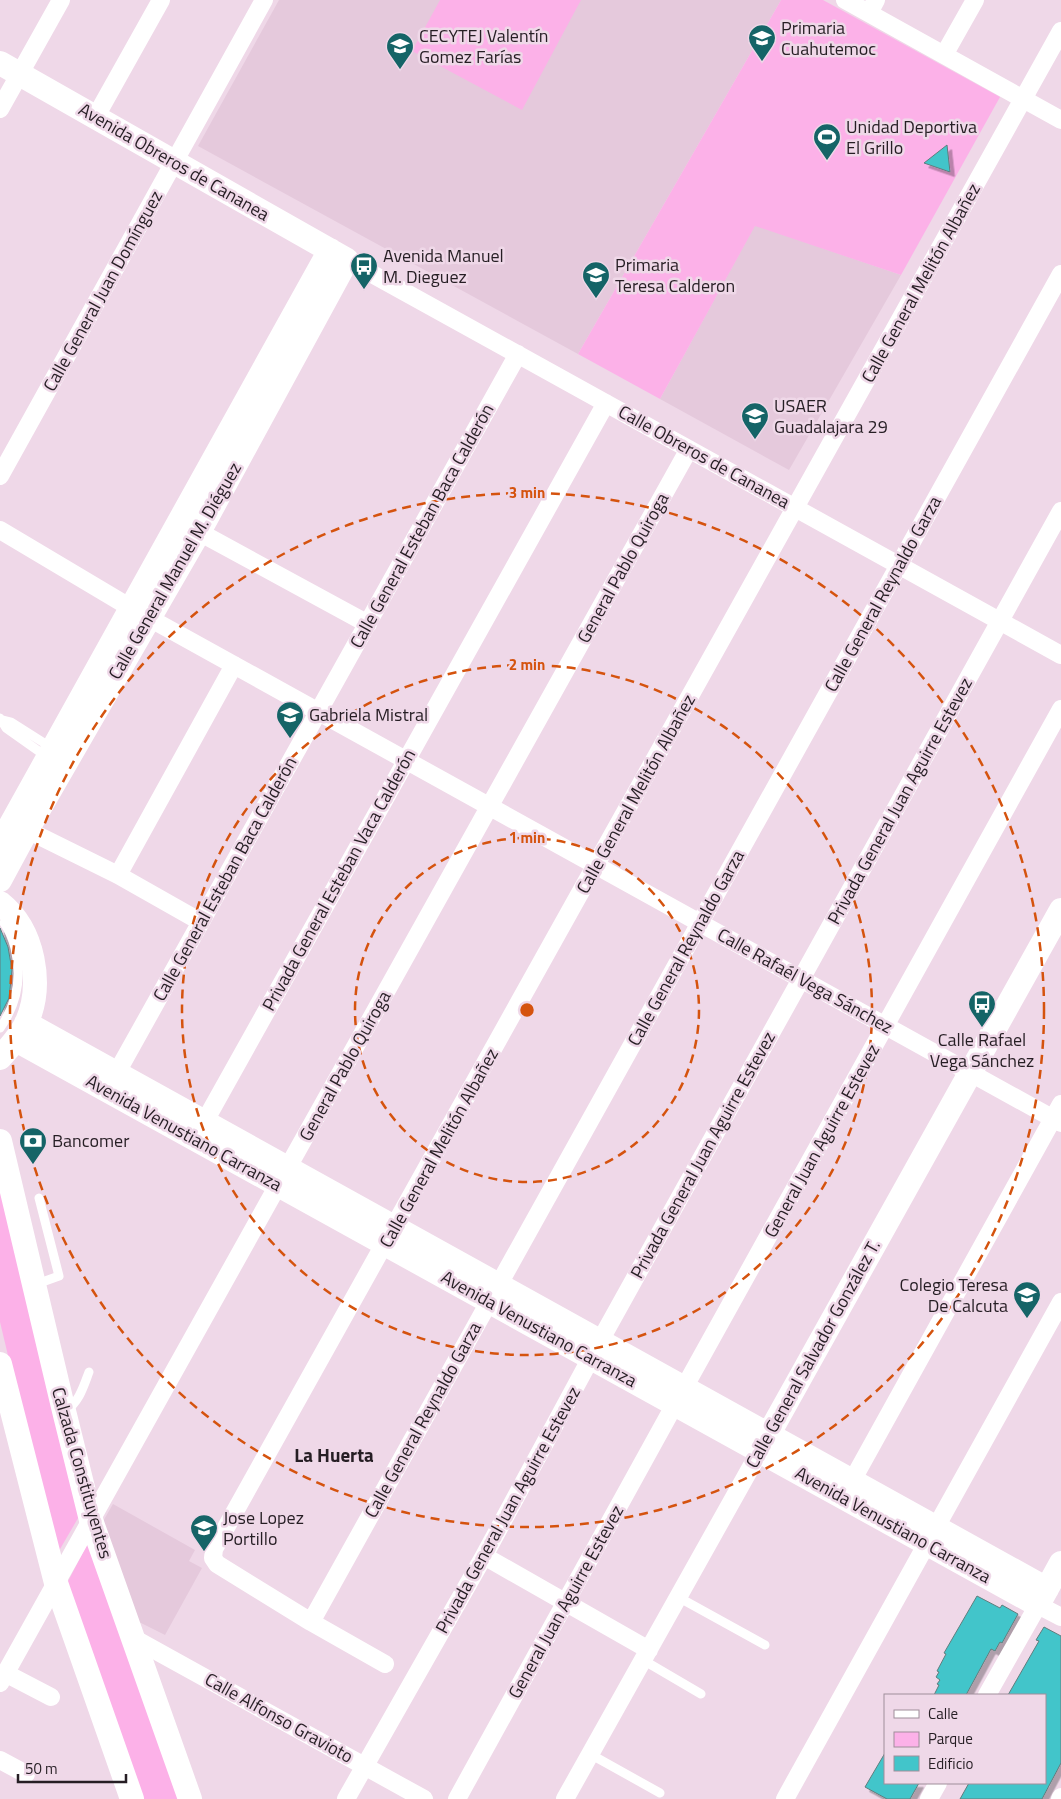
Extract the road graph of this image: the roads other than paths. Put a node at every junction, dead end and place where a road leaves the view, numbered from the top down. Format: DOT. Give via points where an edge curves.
graph roads {
  1 [pos="61,0"];
  2 [pos="161,0"];
  3 [pos="264,0"];
  4 [pos="845,0"];
  5 [pos="975,0"];
  6 [pos="872,7"];
  7 [pos="1061,31"];
  8 [pos="944,55"];
  9 [pos="10,68"];
  10 [pos="1023,99"];
  11 [pos="0,109"];
  12 [pos="95,118"];
  13 [pos="1061,120"];
  14 [pos="174,162"];
  15 [pos="339,255"];
  16 [pos="1061,274"];
  17 [pos="518,354"];
  18 [pos="606,403"];
  19 [pos="689,449"];
  20 [pos="0,476"];
  21 [pos="795,508"];
  22 [pos="1061,511"];
  23 [pos="0,530"];
  24 [pos="199,532"];
  25 [pos="899,565"];
  26 [pos="139,613"];
  27 [pos="1000,621"];
  28 [pos="368,624"];
  29 [pos="1061,655"];
  30 [pos="234,665"];
  31 [pos="1061,709"];
  32 [pos="318,712"];
  33 [pos="2,719"];
  34 [pos="58,758"];
  35 [pos="406,760"];
  36 [pos="490,807"];
  37 [pos="27,830"];
  38 [pos="0,844"];
  39 [pos="596,866"];
  40 [pos="118,875"];
  41 [pos="0,880"];
  42 [pos="0,903"];
  43 [pos="1061,910"];
  44 [pos="0,919"];
  45 [pos="201,922"];
  46 [pos="700,923"];
  47 [pos="801,979"];
  48 [pos="885,1026"];
  49 [pos="14,1030"];
  50 [pos="0,1058"];
  51 [pos="971,1073"];
  52 [pos="112,1081"];
  53 [pos="1058,1115"];
  54 [pos="205,1121"];
  55 [pos="0,1140"];
  56 [pos="283,1176"];
  57 [pos="39,1198"];
  58 [pos="390,1235"];
  59 [pos="34,1285"];
  60 [pos="494,1293"];
  61 [pos="1061,1302"];
  62 [pos="595,1349"];
  63 [pos="0,1364"];
  64 [pos="89,1372"];
  65 [pos="680,1396"];
  66 [pos="64,1411"];
  67 [pos="764,1443"];
  68 [pos="852,1481"];
  69 [pos="91,1520"];
  70 [pos="932,1536"];
  71 [pos="484,1556"];
  72 [pos="1061,1563"];
  73 [pos="56,1583"];
  74 [pos="678,1597"];
  75 [pos="1049,1597"];
  76 [pos="566,1603"];
  77 [pos="1061,1617"];
  78 [pos="311,1622"];
  79 [pos="133,1638"];
  80 [pos="765,1645"];
  81 [pos="646,1655"];
  82 [pos="385,1664"];
  83 [pos="3,1678"];
  84 [pos="701,1694"];
  85 [pos="988,1694"];
  86 [pos="51,1697"];
  87 [pos="590,1754"];
  88 [pos="0,1760"];
  89 [pos="365,1766"];
  90 [pos="26,1774"];
  91 [pos="937,1784"];
  92 [pos="660,1792"];
  93 [pos="132,1799"];
  94 [pos="190,1799"];
  95 [pos="346,1799"];
  96 [pos="424,1799"];
  97 [pos="457,1799"];
  98 [pos="566,1799"];
  99 [pos="785,1799"];
  100 [pos="929,1799"];
  1 -- 9 [label="street"];
  2 -- 12 [label="street"];
  3 -- 14 [label="street, Calle General Juan Domínguez"];
  4 -- 6 [label="street"];
  5 -- 8 [label="street"];
  6 -- 8 [label="street"];
  7 -- 10 [label="street, Calle General Melitón Albañez"];
  8 -- 10 [label="street"];
  9 -- 11 [label="street"];
  9 -- 12 [label="street, Avenida Obreros de Cananea"];
  10 -- 13 [label="street"];
  10 -- 21 [label="street, Calle General Melitón Albañez"];
  12 -- 14 [label="street, Avenida Obreros de Cananea"];
  14 -- 15 [label="street, Avenida Obreros de Cananea"];
  14 -- 20 [label="street, Calle General Juan Domínguez"];
  15 -- 17 [label="street, Calle Obreros de Cananea"];
  15 -- 24 [label="street, Calle General Manuel M. Diéguez"];
  15 -- 26 [label="street, Calle General Manuel M. Diéguez"];
  16 -- 25 [label="street, Calle General Reynaldo Garza"];
  17 -- 18 [label="street, Calle Obreros de Cananea"];
  17 -- 28 [label="street, Calle General Esteban Baca Calderón"];
  18 -- 19 [label="street, Calle Obreros de Cananea"];
  18 -- 35 [label="street, Privada General Esteban Vaca Calderón"];
  19 -- 21 [label="street, Calle Obreros de Cananea"];
  19 -- 36 [label="street, General Pablo Quiroga"];
  21 -- 25 [label="street, Calle Obreros de Cananea"];
  21 -- 39 [label="street, Calle General Melitón Albañez"];
  22 -- 27 [label="street, Privada General Juan Aguirre Estevez"];
  23 -- 26 [label="street, Calle Rafaél Vega Sánchez"];
  24 -- 26 [label="street, Calle General Manuel M. Diéguez"];
  24 -- 28 [label="street"];
  25 -- 27 [label="street, Calle Obreros de Cananea"];
  25 -- 46 [label="street, Calle General Reynaldo Garza"];
  26 -- 30 [label="street, Calle Rafaél Vega Sánchez"];
  26 -- 34 [label="street, Calle General Manuel M. Diéguez"];
  27 -- 29 [label="street, Calle Obreros de Cananea"];
  27 -- 47 [label="street, Privada General Juan Aguirre Estevez"];
  28 -- 32 [label="street, Calle General Esteban Baca Calderón"];
  30 -- 32 [label="street, Calle Rafaél Vega Sánchez"];
  30 -- 40 [label="street"];
  31 -- 48 [label="street, General Juan Aguirre Estevez"];
  32 -- 35 [label="street, Calle Rafaél Vega Sánchez"];
  32 -- 45 [label="street, Calle General Esteban Baca Calderón"];
  33 -- 34 [label="lane" via="11,722"];
  34 -- 37 [label="street, Calle General Manuel M. Diéguez"];
  34 -- 38 [label="street, Calle General Manuel M. Diéguez"];
  35 -- 36 [label="street, Calle Rafaél Vega Sánchez"];
  35 -- 54 [label="street, Privada General Esteban Vaca Calderón"];
  36 -- 39 [label="street, Calle Rafaél Vega Sánchez"];
  36 -- 56 [label="street, General Pablo Quiroga"];
  37 -- 40 [label="street"];
  37 -- 41 [label="street, Calle General Manuel M. Diéguez"];
  39 -- 46 [label="street, Calle Rafaél Vega Sánchez"];
  39 -- 58 [label="street, Calle General Melitón Albañez"];
  40 -- 45 [label="street"];
  42 -- 49 [label="street" via="17,923 29,946 35,972 34,998"];
  43 -- 51 [label="street, Calle General Salvador González T."];
  44 -- 49 [label="lane" via="14,944 20,978 11,1008"];
  45 -- 52 [label="street, Calle General Esteban Baca Calderón"];
  46 -- 47 [label="street, Calle Rafaél Vega Sánchez"];
  46 -- 60 [label="street, Calle General Reynaldo Garza"];
  47 -- 48 [label="street, Calle Rafaél Vega Sánchez"];
  47 -- 62 [label="street, Privada General Juan Aguirre Estevez"];
  48 -- 51 [label="street, Calle Rafaél Vega Sánchez"];
  48 -- 65 [label="street, General Juan Aguirre Estevez"];
  49 -- 50 [label="street"];
  49 -- 52 [label="street, Avenida Venustiano Carranza"];
  51 -- 53 [label="street, Calle Rafaél Vega Sánchez"];
  51 -- 67 [label="street, Calle General Salvador González T."];
  52 -- 54 [label="street, Avenida Venustiano Carranza"];
  52 -- 56 [label="street, Avenida Venustiano Carranza"];
  53 -- 68 [label="street"];
  54 -- 56 [label="street, Avenida Venustiano Carranza"];
  55 -- 59 [label="street, Calzada Constituyentes"];
  56 -- 58 [label="street, Avenida Venustiano Carranza"];
  56 -- 69 [label="street, General Pablo Quiroga"];
  57 -- 59 [label="lane" via="59,1276"];
  58 -- 60 [label="street, Avenida Venustiano Carranza"];
  58 -- 78 [label="street, Calle General Melitón Albañez" via="214,1550 213,1558 217,1564"];
  59 -- 66 [label="street, Calzada Constituyentes"];
  60 -- 62 [label="street, Avenida Venustiano Carranza"];
  60 -- 78 [label="street, Calle General Reynaldo Garza"];
  61 -- 70 [label="street"];
  62 -- 65 [label="street, Avenida Venustiano Carranza"];
  62 -- 71 [label="street, Privada General Juan Aguirre Estevez"];
  63 -- 73 [label="street"];
  64 -- 66 [label="lane" via="79,1395"];
  65 -- 67 [label="street, Avenida Venustiano Carranza"];
  65 -- 76 [label="street, General Juan Aguirre Estevez"];
  66 -- 69 [label="street, Calzada Constituyentes"];
  67 -- 68 [label="street, Avenida Venustiano Carranza"];
  67 -- 70 [label="street, Avenida Venustiano Carranza"];
  67 -- 74 [label="street, Calle General Salvador González T."];
  68 -- 70 [label="street, Avenida Venustiano Carranza"];
  69 -- 73 [label="street, General Pablo Quiroga"];
  69 -- 79 [label="street, Calzada Constituyentes"];
  70 -- 75 [label="street, Avenida Venustiano Carranza"];
  70 -- 99 [label="street"];
  71 -- 76 [label="street"];
  71 -- 89 [label="street, Privada General Juan Aguirre Estevez"];
  72 -- 75 [label="street"];
  73 -- 83 [label="street, General Pablo Quiroga"];
  73 -- 93 [label="street"];
  74 -- 80 [label="lane"];
  74 -- 81 [label="street, Calle General Salvador González T."];
  75 -- 77 [label="street, Avenida Venustiano Carranza"];
  75 -- 85 [label="street"];
  76 -- 81 [label="street"];
  76 -- 97 [label="street, General Juan Aguirre Estevez"];
  78 -- 82 [label="street"];
  79 -- 89 [label="street, Calle Alfonso Gravioto"];
  79 -- 94 [label="street, Calzada Constituyentes"];
  81 -- 84 [label="lane"];
  81 -- 87 [label="street, Calle General Salvador González T."];
  83 -- 86 [label="street"];
  87 -- 92 [label="lane"];
  87 -- 98 [label="street, Calle General Salvador González T."];
  88 -- 90 [label="street"];
  89 -- 95 [label="street, Privada General Juan Aguirre Estevez"];
  89 -- 96 [label="street, Calle Alfonso Gravioto"];
  91 -- 100 [label="street"];
}
